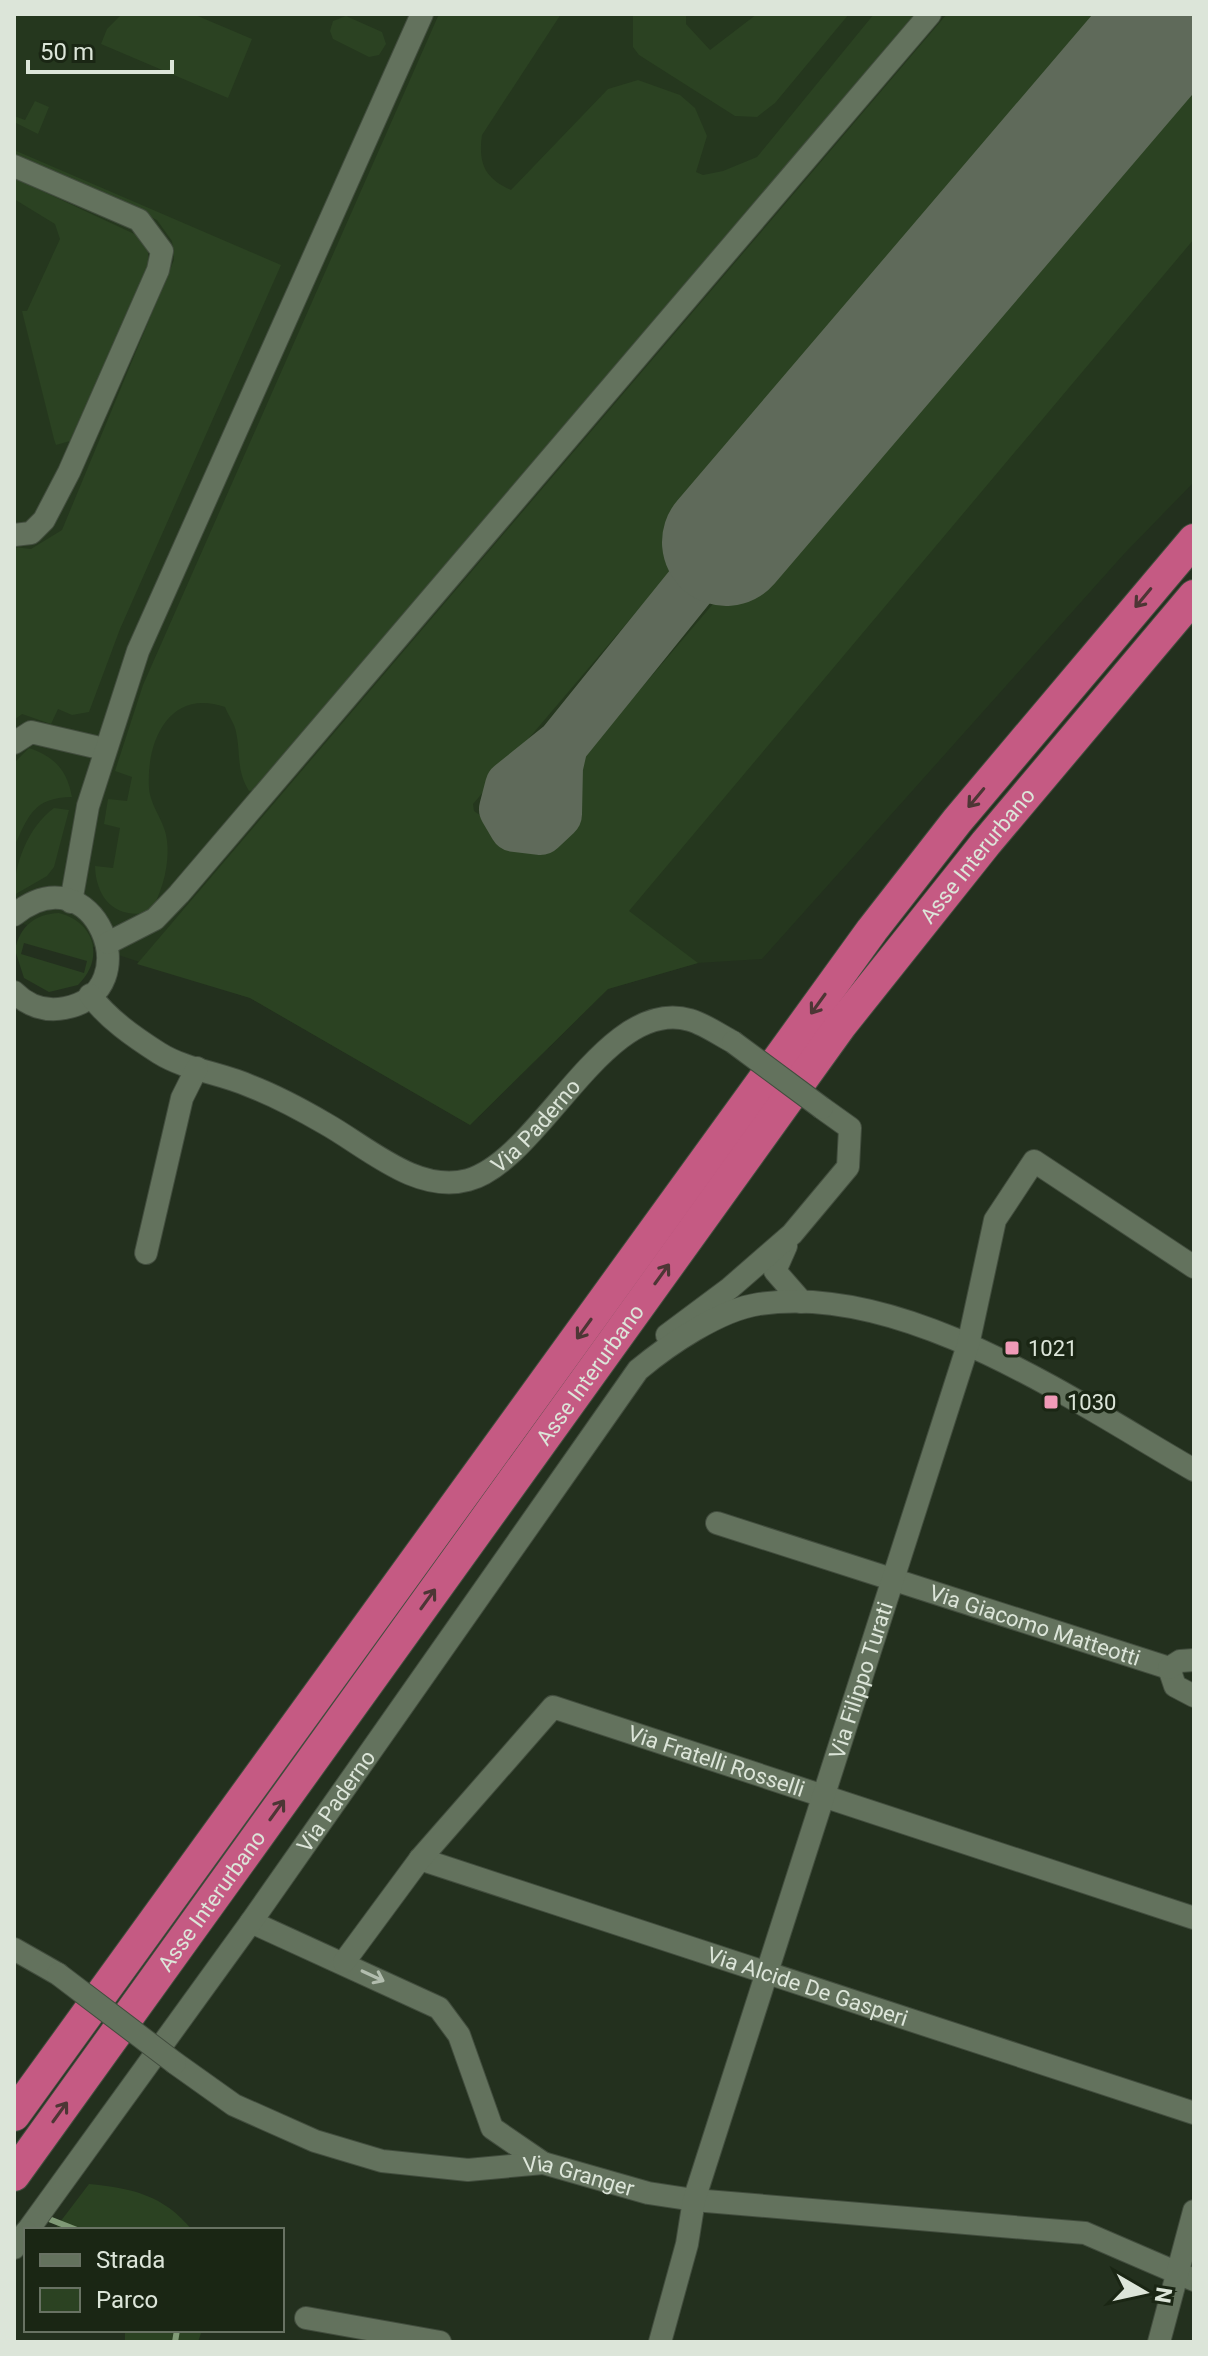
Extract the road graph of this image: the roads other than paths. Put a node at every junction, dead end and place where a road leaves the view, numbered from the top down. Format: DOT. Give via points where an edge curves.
graph roads {
  1 [pos="422,14"];
  2 [pos="930,14"];
  3 [pos="14,166"];
  4 [pos="14,535"];
  5 [pos="1194,540"];
  6 [pos="1194,596"];
  7 [pos="14,743"];
  8 [pos="104,749"];
  9 [pos="71,902"];
  10 [pos="14,915"];
  11 [pos="108,943"];
  12 [pos="14,992"];
  13 [pos="90,995"];
  14 [pos="197,1068"];
  15 [pos="792,1234"];
  16 [pos="146,1253"];
  17 [pos="1194,1267"];
  18 [pos="775,1271"];
  19 [pos="730,1288"];
  20 [pos="802,1302"];
  21 [pos="757,1304"];
  22 [pos="727,1317"];
  23 [pos="968,1345"];
  24 [pos="638,1370"];
  25 [pos="1194,1470"];
  26 [pos="717,1523"];
  27 [pos="892,1580"];
  28 [pos="1194,1660"];
  29 [pos="1169,1668"];
  30 [pos="1194,1696"];
  31 [pos="822,1798"];
  32 [pos="420,1859"];
  33 [pos="1194,1918"];
  34 [pos="251,1922"];
  35 [pos="14,1949"];
  36 [pos="344,1962"];
  37 [pos="766,1973"];
  38 [pos="1194,2113"];
  39 [pos="14,2115"];
  40 [pos="543,2163"];
  41 [pos="14,2175"];
  42 [pos="694,2200"];
  43 [pos="1194,2211"];
  44 [pos="29,2228"];
  45 [pos="1186,2276"];
  46 [pos="306,2318"];
  47 [pos="440,2342"];
  48 [pos="660,2342"];
  49 [pos="1159,2342"];
  1 -- 8 [label="street" via="145,636"];
  2 -- 11 [label="street" via="179,894 155,919"];
  3 -- 4 [label="street" via="139,220 162,251 63,484 44,520 31,533"];
  5 -- 39 [label="highway, Asse Interurbano, one-way" via="872,930"];
  41 -- 6 [label="highway, Asse Interurbano, one-way" via="841,1025"];
  7 -- 8 [label="street" via="31,732"];
  8 -- 9 [label="street"];
  9 -- 10 [label="street" via="37,901"];
  9 -- 11 [label="street" via="97,919"];
  11 -- 13 [label="street" via="106,971"];
  12 -- 13 [label="street" via="36,1007 53,1010"];
  13 -- 14 [label="street, Via Paderno" via="150,1047"];
  14 -- 15 [label="street, Via Paderno, bridge" via="250,1085 400,1169 442,1183 469,1180 500,1164 606,1050 647,1021 689,1019 733,1042 850,1128 848,1167"];
  14 -- 16 [label="street" via="182,1098"];
  15 -- 18 [label="street, Via Paderno"];
  15 -- 19 [label="street, Via Paderno"];
  17 -- 23 [label="street, Via Filippo Turati" via="1034,1161 995,1220"];
  18 -- 20 [label="street"];
  18 -- 21 [label="street, Via Paderno"];
  19 -- 22 [label="street"];
  19 -- 24 [label="street, Via Paderno" via="673,1327"];
  20 -- 21 [label="street, Via Paderno"];
  20 -- 23 [label="street, Via Paderno" via="880,1315"];
  21 -- 22 [label="street, Via Paderno"];
  22 -- 24 [label="street, Via Paderno" via="677,1338"];
  23 -- 25 [label="street, Via Paderno"];
  23 -- 27 [label="street, Via Filippo Turati"];
  24 -- 34 [label="street, Via Paderno"];
  26 -- 27 [label="street, Via Giacomo Matteotti"];
  27 -- 29 [label="street, Via Giacomo Matteotti"];
  27 -- 31 [label="street, Via Filippo Turati"];
  28 -- 29 [label="street, Via Giacomo Matteotti"];
  29 -- 30 [label="street, Via Giacomo Matteotti" via="1175,1686"];
  31 -- 32 [label="street, Via Fratelli Rosselli" via="553,1707"];
  31 -- 33 [label="street, Via Fratelli Rosselli"];
  31 -- 37 [label="street, Via Filippo Turati"];
  32 -- 36 [label="street, Via Fratelli Rosselli"];
  32 -- 37 [label="street, Via Alcide De Gasperi"];
  34 -- 36 [label="street"];
  34 -- 44 [label="street, Via Paderno"];
  35 -- 40 [label="street, Via Granger, bridge" via="58,1974 234,2105 315,2141 382,2161 468,2170"];
  36 -- 40 [label="street, one-way" via="439,2008 451,2020 492,2128"];
  37 -- 38 [label="street, Via Alcide De Gasperi"];
  37 -- 42 [label="street, Via Filippo Turati"];
  40 -- 42 [label="street, Via Granger" via="648,2193"];
  42 -- 45 [label="street, Via Granger" via="1085,2233"];
  42 -- 48 [label="street, Via Filippo Turati"];
  43 -- 45 [label="street"];
  45 -- 49 [label="street"];
  46 -- 47 [label="street"];
}
